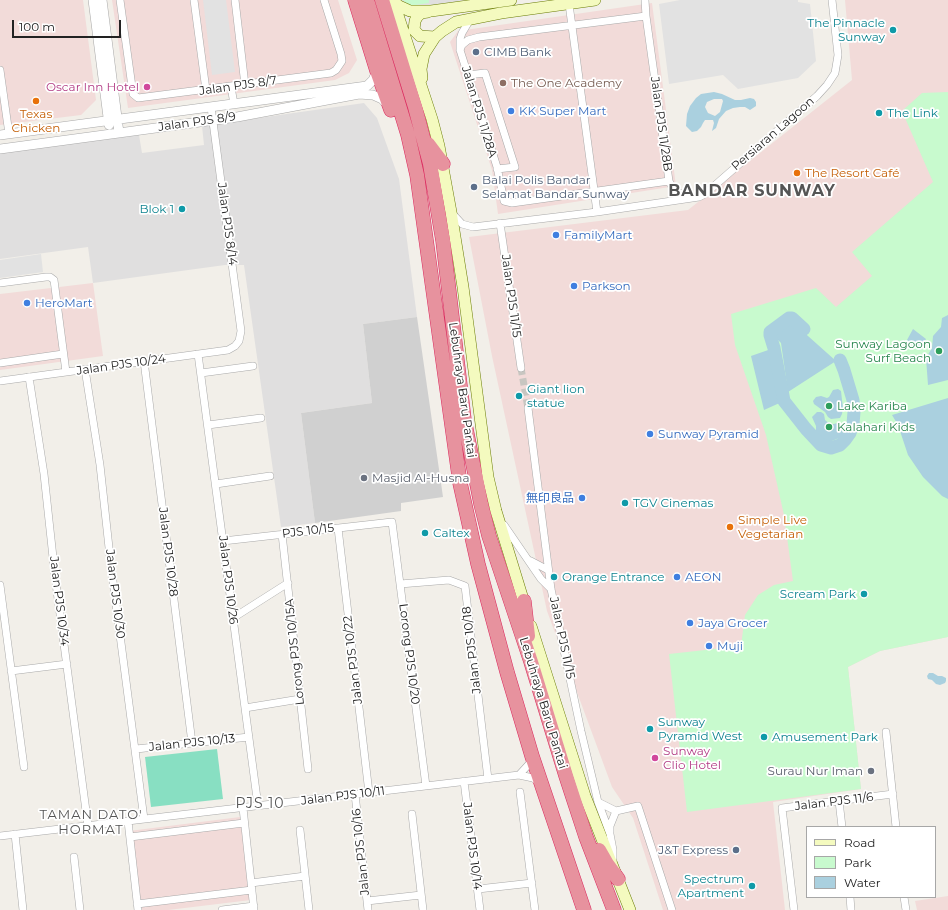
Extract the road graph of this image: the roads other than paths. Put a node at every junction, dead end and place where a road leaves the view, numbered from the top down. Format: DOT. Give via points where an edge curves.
graph roads {
  1 [pos="93,0"];
  2 [pos="102,0"];
  3 [pos="120,0"];
  4 [pos="194,0"];
  5 [pos="235,0"];
  6 [pos="324,0"];
  7 [pos="354,0"];
  8 [pos="367,0"];
  9 [pos="389,0"];
  10 [pos="511,0"];
  11 [pos="595,0"];
  12 [pos="644,0"];
  13 [pos="832,0"];
  14 [pos="569,4"];
  15 [pos="431,11"];
  16 [pos="646,16"];
  17 [pos="471,18"];
  18 [pos="572,25"];
  19 [pos="435,37"];
  20 [pos="460,50"];
  21 [pos="0,70"];
  22 [pos="377,71"];
  23 [pos="468,75"];
  24 [pos="246,85"];
  25 [pos="231,87"];
  26 [pos="422,88"];
  27 [pos="206,90"];
  28 [pos="234,104"];
  29 [pos="390,106"];
  30 [pos="211,107"];
  31 [pos="113,119"];
  32 [pos="213,120"];
  33 [pos="3,121"];
  34 [pos="4,134"];
  35 [pos="115,134"];
  36 [pos="408,135"];
  37 [pos="424,137"];
  38 [pos="0,149"];
  39 [pos="443,164"];
  40 [pos="497,170"];
  41 [pos="669,181"];
  42 [pos="595,192"];
  43 [pos="699,197"];
  44 [pos="451,212"];
  45 [pos="597,212"];
  46 [pos="500,223"];
  47 [pos="0,283"];
  48 [pos="239,341"];
  49 [pos="63,354"];
  50 [pos="198,354"];
  51 [pos="144,361"];
  52 [pos="0,363"];
  53 [pos="253,366"];
  54 [pos="521,368"];
  55 [pos="85,369"];
  56 [pos="66,372"];
  57 [pos="201,373"];
  58 [pos="30,377"];
  59 [pos="0,381"];
  60 [pos="528,408"];
  61 [pos="261,418"];
  62 [pos="208,425"];
  63 [pos="270,476"];
  64 [pos="216,484"];
  65 [pos="496,511"];
  66 [pos="392,522"];
  67 [pos="338,528"];
  68 [pos="282,534"];
  69 [pos="223,542"];
  70 [pos="529,560"];
  71 [pos="548,570"];
  72 [pos="288,583"];
  73 [pos="400,584"];
  74 [pos="0,585"];
  75 [pos="551,590"];
  76 [pos="524,601"];
  77 [pos="233,618"];
  78 [pos="531,662"];
  79 [pos="67,664"];
  80 [pos="11,671"];
  81 [pos="300,699"];
  82 [pos="245,708"];
  83 [pos="886,732"];
  84 [pos="249,737"];
  85 [pos="192,743"];
  86 [pos="136,749"];
  87 [pos="532,756"];
  88 [pos="24,767"];
  89 [pos="308,769"];
  90 [pos="520,775"];
  91 [pos="488,779"];
  92 [pos="464,782"];
  93 [pos="542,784"];
  94 [pos="426,786"];
  95 [pos="520,792"];
  96 [pos="369,793"];
  97 [pos="355,794"];
  98 [pos="893,794"];
  99 [pos="839,801"];
  100 [pos="598,802"];
  101 [pos="258,806"];
  102 [pos="242,808"];
  103 [pos="616,811"];
  104 [pos="412,814"];
  105 [pos="144,819"];
  106 [pos="128,821"];
  107 [pos="244,822"];
  108 [pos="88,826"];
  109 [pos="842,826"];
  110 [pos="896,826"];
  111 [pos="300,830"];
  112 [pos="15,834"];
  113 [pos="610,834"];
  114 [pos="0,836"];
  115 [pos="130,837"];
  116 [pos="586,837"];
  117 [pos="74,857"];
  118 [pos="613,864"];
  119 [pos="305,876"];
  120 [pos="618,879"];
  121 [pos="532,883"];
  122 [pos="252,887"];
  123 [pos="478,889"];
  124 [pos="421,895"];
  125 [pos="850,898"];
  126 [pos="904,898"];
  127 [pos="367,901"];
  128 [pos="137,907"];
  129 [pos="254,908"];
  130 [pos="23,910"];
  131 [pos="80,910"];
  132 [pos="222,910"];
  133 [pos="309,910"];
  134 [pos="368,910"];
  135 [pos="423,910"];
  136 [pos="480,910"];
  137 [pos="535,910"];
  138 [pos="584,910"];
  139 [pos="614,910"];
  140 [pos="630,910"];
  141 [pos="672,910"];
  142 [pos="794,910"];
  143 [pos="851,910"];
  144 [pos="906,910"];
  1 -- 31 [label="street"];
  2 -- 31 [label="street"];
  3 -- 27 [label="street, Jalan PJS 8/7" via="133,94 138,98"];
  4 -- 27 [label="street"];
  5 -- 24 [label="street"];
  6 -- 24 [label="street, Jalan PJS 8/7" via="341,54 342,61 339,67 331,73"];
  7 -- 22 [label="highway"];
  8 -- 36 [label="highway, Lebuhraya Baru Pantai"];
  9 -- 15 [label="main road" via="410,11"];
  9 -- 26 [label="main road"];
  9 -- 37 [label="highway, Lebuhraya Baru Pantai"];
  10 -- 15 [label="main road"];
  11 -- 14 [label="main road"];
  12 -- 16 [label="street, Jalan PJS 11/28B"];
  13 -- 43 [label="street, Persiaran Lagoon" via="838,54 834,73 827,85"];
  14 -- 17 [label="main road"];
  14 -- 18 [label="street"];
  15 -- 19 [label="main road" via="421,13 417,17 414,30 420,36"];
  16 -- 18 [label="street"];
  16 -- 41 [label="street, Jalan PJS 11/28B"];
  17 -- 19 [label="main road" via="456,22"];
  17 -- 20 [label="street, Jalan PJS 11/28A" via="462,33"];
  18 -- 20 [label="street, Jalan PJS 11/28A" via="479,37 468,40"];
  18 -- 42 [label="street"];
  19 -- 26 [label="main road" via="424,54 421,69"];
  20 -- 23 [label="street, Jalan PJS 11/28A"];
  21 -- 33 [label="street"];
  22 -- 28 [label="street, Jalan PJS 8/9" via="367,86"];
  22 -- 29 [label="highway"];
  23 -- 40 [label="street, Jalan PJS 11/28A"];
  23 -- 40 [label="street, Jalan PJS 11/28A" via="485,73 515,167"];
  24 -- 25 [label="street, Jalan PJS 8/7"];
  25 -- 27 [label="street, Jalan PJS 8/7"];
  25 -- 28 [label="street"];
  26 -- 39 [label="main road"];
  28 -- 30 [label="street, Jalan PJS 8/9"];
  29 -- 32 [label="street, Jalan PJS 8/9" via="373,94 359,94"];
  29 -- 36 [label="highway" via="394,117"];
  30 -- 31 [label="street, Jalan PJS 8/9"];
  30 -- 32 [label="street, Jalan PJS 8/14"];
  31 -- 34 [label="street, Jalan PJS 8/9"];
  31 -- 35 [label="street"];
  32 -- 35 [label="street, Jalan PJS 8/9"];
  32 -- 48 [label="street, Jalan PJS 8/14" via="241,331"];
  33 -- 34 [label="street"];
  35 -- 38 [label="street, Jalan PJS 8/9"];
  36 -- 87 [label="highway, Lebuhraya Baru Pantai" via="423,214 463,494 478,564"];
  37 -- 39 [label="highway"];
  37 -- 78 [label="highway, Lebuhraya Baru Pantai" via="443,241 470,452 489,536"];
  39 -- 44 [label="main road"];
  40 -- 42 [label="street, Jalan PJS 11/28A" via="503,198 508,203"];
  41 -- 42 [label="street, Jalan PJS 11/28B"];
  41 -- 43 [label="street" via="673,189 680,194"];
  42 -- 45 [label="street"];
  43 -- 45 [label="street, Persiaran Lagoon"];
  44 -- 46 [label="street, Persiaran Lagoon" via="468,227"];
  44 -- 65 [label="main road" via="484,452"];
  45 -- 46 [label="street, Persiaran Lagoon"];
  46 -- 54 [label="street, Jalan PJS 11/15"];
  47 -- 49 [label="street" via="46,277 54,280"];
  48 -- 50 [label="street, Jalan PJS 10/24" via="228,350"];
  49 -- 52 [label="street"];
  49 -- 56 [label="street"];
  50 -- 51 [label="street, Jalan PJS 10/24"];
  50 -- 57 [label="street, Jalan PJS 10/26"];
  51 -- 55 [label="street, Jalan PJS 10/24"];
  51 -- 85 [label="street, Jalan PJS 10/28"];
  53 -- 57 [label="street"];
  55 -- 56 [label="street, Jalan PJS 10/24"];
  55 -- 86 [label="street, Jalan PJS 10/30" via="100,465"];
  56 -- 58 [label="street, Jalan PJS 10/24"];
  57 -- 62 [label="street, Jalan PJS 10/26"];
  58 -- 59 [label="street, Jalan PJS 10/24"];
  58 -- 79 [label="street, Jalan PJS 10/34"];
  60 -- 71 [label="street, Jalan PJS 11/15"];
  61 -- 62 [label="street"];
  62 -- 64 [label="street, Jalan PJS 10/26"];
  63 -- 64 [label="street"];
  64 -- 69 [label="street, Jalan PJS 10/26"];
  65 -- 70 [label="street" via="507,531"];
  65 -- 76 [label="main road"];
  66 -- 67 [label="street, PJS 10/15"];
  66 -- 73 [label="street, Lorong PJS 10/20"];
  67 -- 68 [label="street, PJS 10/15"];
  67 -- 96 [label="street, Jalan PJS 10/22"];
  68 -- 69 [label="street, PJS 10/15"];
  68 -- 72 [label="street, Lorong PJS 10/15A"];
  69 -- 77 [label="street, Jalan PJS 10/26"];
  70 -- 71 [label="street"];
  70 -- 75 [label="street"];
  71 -- 75 [label="street, Jalan PJS 11/15"];
  72 -- 77 [label="street"];
  72 -- 81 [label="street, Lorong PJS 10/15A"];
  73 -- 91 [label="street, Jalan PJS 10/18" via="449,580 465,586"];
  73 -- 94 [label="street, Lorong PJS 10/20"];
  74 -- 80 [label="street"];
  75 -- 100 [label="street, Jalan PJS 11/15"];
  76 -- 78 [label="highway"];
  76 -- 118 [label="main road" via="585,796"];
  77 -- 82 [label="street, Jalan PJS 10/26"];
  78 -- 116 [label="highway, Lebuhraya Baru Pantai"];
  79 -- 80 [label="street"];
  79 -- 108 [label="street, Jalan PJS 10/34"];
  80 -- 88 [label="street"];
  81 -- 82 [label="street"];
  81 -- 89 [label="street, Lorong PJS 10/15A"];
  82 -- 84 [label="street, Jalan PJS 10/26"];
  83 -- 98 [label="street"];
  84 -- 85 [label="street, Jalan PJS 10/13"];
  84 -- 101 [label="street, Jalan PJS 10/26"];
  85 -- 86 [label="street, Jalan PJS 10/13"];
  86 -- 105 [label="street, Jalan PJS 10/30"];
  87 -- 90 [label="street" via="530,763"];
  87 -- 93 [label="highway, Lebuhraya Baru Pantai"];
  90 -- 91 [label="street, Jalan PJS 10/11"];
  90 -- 93 [label="street, Jalan PJS 10/11" via="533,778"];
  91 -- 92 [label="street, Jalan PJS 10/11"];
  92 -- 94 [label="street, Jalan PJS 10/11"];
  92 -- 123 [label="street, Jalan PJS 10/14"];
  93 -- 138 [label="highway, Lebuhraya Baru Pantai"];
  94 -- 96 [label="street, Jalan PJS 10/11"];
  95 -- 121 [label="street"];
  96 -- 97 [label="street, Jalan PJS 10/11"];
  97 -- 101 [label="street, Jalan PJS 10/11"];
  97 -- 127 [label="street, Jalan PJS 10/16"];
  98 -- 99 [label="street, Jalan PJS 11/6"];
  98 -- 110 [label="street"];
  99 -- 109 [label="street"];
  99 -- 142 [label="street, Jalan PJS 11/6" via="782,808"];
  100 -- 103 [label="street"];
  100 -- 113 [label="street, Jalan PJS 11/15"];
  101 -- 102 [label="street, Jalan PJS 10/11"];
  102 -- 105 [label="street, Jalan PJS 10/11"];
  102 -- 107 [label="street"];
  103 -- 113 [label="street" via="610,826"];
  103 -- 141 [label="street" via="638,806"];
  104 -- 124 [label="street"];
  105 -- 106 [label="street, Jalan PJS 10/11"];
  106 -- 108 [label="street, Jalan PJS 10/11"];
  106 -- 115 [label="street"];
  107 -- 115 [label="street"];
  107 -- 122 [label="street"];
  108 -- 112 [label="street, Jalan PJS 10/11"];
  111 -- 119 [label="street"];
  112 -- 114 [label="street, Jalan PJS 10/11"];
  112 -- 130 [label="street"];
  113 -- 118 [label="street, Jalan PJS 11/15"];
  115 -- 128 [label="street"];
  116 -- 120 [label="highway" via="596,845"];
  116 -- 139 [label="highway, Lebuhraya Baru Pantai"];
  117 -- 131 [label="street"];
  118 -- 120 [label="main road"];
  119 -- 122 [label="street"];
  119 -- 133 [label="street"];
  120 -- 140 [label="main road"];
  121 -- 123 [label="street"];
  121 -- 137 [label="street"];
  122 -- 128 [label="street"];
  122 -- 129 [label="street"];
  123 -- 136 [label="street, Jalan PJS 10/14"];
  124 -- 127 [label="street"];
  124 -- 135 [label="street"];
  125 -- 143 [label="street"];
  126 -- 144 [label="street"];
  127 -- 134 [label="street, Jalan PJS 10/16"];
  129 -- 132 [label="street"];
}
